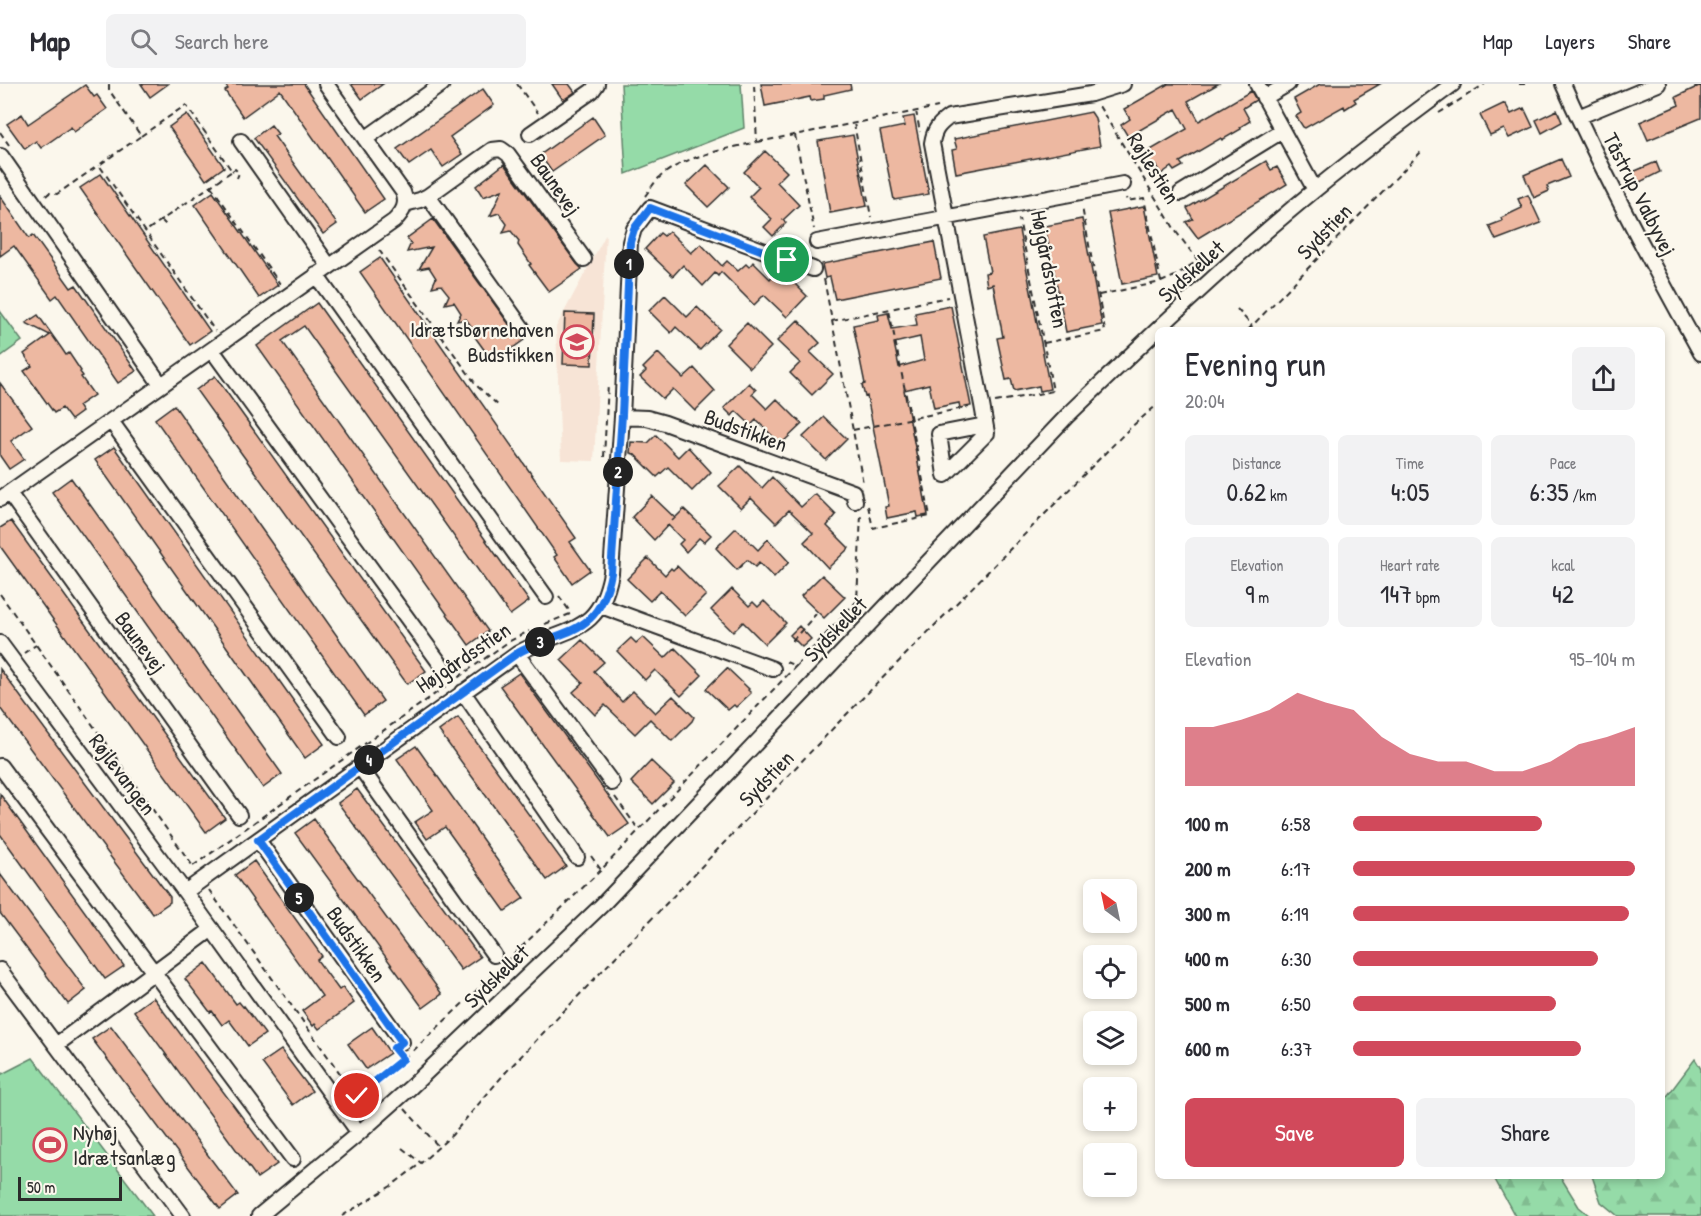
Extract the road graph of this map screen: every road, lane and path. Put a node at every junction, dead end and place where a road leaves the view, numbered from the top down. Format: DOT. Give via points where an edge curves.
graph roads {
  1 [pos="109,84"];
  2 [pos="326,84"];
  3 [pos="442,84"];
  4 [pos="517,84"];
  5 [pos="597,84"];
  6 [pos="754,84"];
  7 [pos="1123,84"];
  8 [pos="1257,84"];
  9 [pos="1288,84"];
  10 [pos="1453,84"];
  11 [pos="1485,84"];
  12 [pos="1519,84"];
  13 [pos="1528,84"];
  14 [pos="1563,84"];
  15 [pos="1658,84"];
  16 [pos="1091,94"];
  17 [pos="1264,98"];
  18 [pos="938,107"];
  19 [pos="1436,115"];
  20 [pos="1578,117"];
  21 [pos="854,123"];
  22 [pos="546,124"];
  23 [pos="1282,132"];
  24 [pos="530,134"];
  25 [pos="795,135"];
  26 [pos="141,136"];
  27 [pos="365,139"];
  28 [pos="241,141"];
  29 [pos="757,142"];
  30 [pos="1421,152"];
  31 [pos="1,156"];
  32 [pos="99,165"];
  33 [pos="232,171"];
  34 [pos="237,178"];
  35 [pos="1123,184"];
  36 [pos="211,186"];
  37 [pos="1315,190"];
  38 [pos="1079,192"];
  39 [pos="1181,193"];
  40 [pos="646,195"];
  41 [pos="428,196"];
  42 [pos="34,204"];
  43 [pos="405,204"];
  44 [pos="1016,204"];
  45 [pos="945,218"];
  46 [pos="161,220"];
  47 [pos="168,226"];
  48 [pos="146,231"];
  49 [pos="874,231"];
  50 [pos="370,238"];
  51 [pos="816,242"];
  52 [pos="584,259"];
  53 [pos="1198,260"];
  54 [pos="329,266"];
  55 [pos="1203,267"];
  56 [pos="818,271"];
  57 [pos="1182,271"];
  58 [pos="316,275"];
  59 [pos="1202,275"];
  60 [pos="1161,282"];
  61 [pos="960,295"];
  62 [pos="1099,295"];
  63 [pos="288,296"];
  64 [pos="1237,309"];
  65 [pos="889,310"];
  66 [pos="832,321"];
  67 [pos="1252,326"];
  68 [pos="1160,327"];
  69 [pos="523,329"];
  70 [pos="1155,331"];
  71 [pos="1043,343"];
  72 [pos="218,346"];
  73 [pos="1701,353"];
  74 [pos="609,381"];
  75 [pos="161,385"];
  76 [pos="982,405"];
  77 [pos="499,406"];
  78 [pos="1155,407"];
  79 [pos="622,417"];
  80 [pos="911,420"];
  81 [pos="111,421"];
  82 [pos="985,425"];
  83 [pos="853,430"];
  84 [pos="604,460"];
  85 [pos="860,494"];
  86 [pos="5,496"];
  87 [pos="861,515"];
  88 [pos="0,594"];
  89 [pos="546,597"];
  90 [pos="601,606"];
  91 [pos="579,609"];
  92 [pos="816,614"];
  93 [pos="540,626"];
  94 [pos="530,630"];
  95 [pos="792,641"];
  96 [pos="0,643"];
  97 [pos="516,654"];
  98 [pos="442,666"];
  99 [pos="796,666"];
  100 [pos="773,669"];
  101 [pos="463,692"];
  102 [pos="339,737"];
  103 [pos="0,766"];
  104 [pos="360,767"];
  105 [pos="612,783"];
  106 [pos="240,815"];
  107 [pos="639,830"];
  108 [pos="258,840"];
  109 [pos="183,852"];
  110 [pos="576,855"];
  111 [pos="178,856"];
  112 [pos="193,866"];
  113 [pos="202,879"];
  114 [pos="185,892"];
  115 [pos="212,929"];
  116 [pos="494,955"];
  117 [pos="0,970"];
  118 [pos="154,972"];
  119 [pos="402,1042"];
  120 [pos="56,1045"];
  121 [pos="357,1096"];
  122 [pos="359,1100"];
  123 [pos="416,1122"];
  124 [pos="359,1133"];
  125 [pos="439,1147"];
  126 [pos="402,1148"];
  127 [pos="293,1159"];
  128 [pos="421,1163"];
  129 [pos="183,1216"];
  130 [pos="259,1216"];
  131 [pos="342,1216"];
  1 -- 26 [label="path" via="109,90"];
  2 -- 27 [label="street"];
  3 -- 27 [label="street"];
  4 -- 22 [label="path"];
  5 -- 22 [label="street"];
  6 -- 29 [label="path"];
  7 -- 16 [label="street"];
  8 -- 17 [label="street"];
  9 -- 17 [label="street"];
  10 -- 37 [label="street, Sydskellet"];
  11 -- 19 [label="path"];
  12 -- 13 [label="path"];
  14 -- 20 [label="street, Tåstrup Valbyvej"];
  15 -- 20 [label="street, Tåstrup Valbyvej"];
  16 -- 45 [label="street" via="949,117 940,123 932,143"];
  16 -- 53 [label="path, Røjlestien" via="1177,233"];
  17 -- 23 [label="street"];
  18 -- 21 [label="path"];
  20 -- 73 [label="street, Tåstrup Valbyvej" via="1659,279"];
  21 -- 25 [label="path"];
  21 -- 49 [label="path"];
  22 -- 24 [label="street"];
  23 -- 37 [label="street"];
  23 -- 39 [label="street"];
  25 -- 29 [label="path"];
  25 -- 51 [label="path"];
  26 -- 32 [label="path"];
  26 -- 33 [label="path" via="186,105"];
  27 -- 43 [label="street" via="403,192"];
  28 -- 54 [label="street"];
  29 -- 40 [label="path" via="674,167"];
  30 -- 67 [label="path, Sydstien"];
  31 -- 42 [label="street"];
  32 -- 42 [label="path" via="57,194 49,193"];
  32 -- 48 [label="path"];
  33 -- 34 [label="path" via="236,169 239,173"];
  33 -- 36 [label="path"];
  35 -- 38 [label="street, Højgårdstoften"];
  35 -- 60 [label="path" via="1127,201 1144,198"];
  36 -- 46 [label="path"];
  36 -- 63 [label="path"];
  37 -- 68 [label="street, Sydskellet"];
  38 -- 44 [label="street, Højgårdstoften"];
  38 -- 62 [label="path, Højgårdstoften"];
  41 -- 43 [label="street, Baunevej"];
  41 -- 52 [label="street, Baunevej" via="492,150 501,149 508,153"];
  41 -- 69 [label="street"];
  42 -- 75 [label="street"];
  43 -- 50 [label="street, Baunevej" via="394,221"];
  44 -- 45 [label="street, Højgårdstoften"];
  44 -- 71 [label="path, Højgårdstoften"];
  45 -- 49 [label="street, Højgårdstoften"];
  45 -- 61 [label="street"];
  46 -- 47 [label="path"];
  46 -- 48 [label="path"];
  48 -- 72 [label="path"];
  49 -- 51 [label="street, Højgårdstoften"];
  50 -- 54 [label="street, Baunevej"];
  50 -- 77 [label="path" via="478,387"];
  53 -- 55 [label="path, Røjlestien"];
  53 -- 57 [label="path"];
  54 -- 58 [label="street, Baunevej"];
  56 -- 66 [label="path"];
  56 -- 79 [label="street" via="650,208 634,229 630,242"];
  57 -- 59 [label="path"];
  57 -- 60 [label="path"];
  58 -- 63 [label="street, Baunevej"];
  58 -- 89 [label="street"];
  60 -- 62 [label="path"];
  61 -- 65 [label="path"];
  61 -- 76 [label="street"];
  62 -- 71 [label="path, Højgårdstoften" via="1106,331"];
  63 -- 72 [label="street, Baunevej"];
  64 -- 67 [label="path"];
  65 -- 66 [label="path"];
  65 -- 80 [label="path"];
  66 -- 83 [label="path"];
  70 -- 124 [label="street, Sydskellet" via="1067,416 602,904"];
  71 -- 76 [label="path, Højgårdstoften" via="1053,391"];
  72 -- 75 [label="street, Baunevej"];
  72 -- 98 [label="street"];
  74 -- 84 [label="path"];
  75 -- 81 [label="street, Baunevej"];
  76 -- 80 [label="path, Højgårdstoften"];
  76 -- 82 [label="street"];
  78 -- 125 [label="path, Sydstien" via="839,722"];
  79 -- 85 [label="street, Budstikken" via="665,423"];
  79 -- 90 [label="street" via="611,573"];
  80 -- 83 [label="path, Højgårdstoften"];
  80 -- 85 [label="path" via="930,516 873,528"];
  81 -- 86 [label="street, Baunevej"];
  81 -- 102 [label="street"];
  83 -- 85 [label="path"];
  86 -- 106 [label="street, Baunevej"];
  87 -- 99 [label="path" via="857,601"];
  88 -- 109 [label="path"];
  90 -- 97 [label="street" via="584,625"];
  90 -- 100 [label="street"];
  91 -- 93 [label="path, Højgårdsstien"];
  92 -- 95 [label="path"];
  94 -- 112 [label="path, Højgårdsstien"];
  96 -- 114 [label="street, Røjlevangen"];
  97 -- 101 [label="street"];
  97 -- 105 [label="street"];
  99 -- 100 [label="path" via="785,662"];
  99 -- 107 [label="path"];
  101 -- 104 [label="street"];
  101 -- 110 [label="street"];
  103 -- 118 [label="street"];
  104 -- 108 [label="street"];
  104 -- 116 [label="street"];
  105 -- 107 [label="path" via="612,793"];
  107 -- 110 [label="path" via="601,870 586,850"];
  108 -- 113 [label="street"];
  108 -- 119 [label="street, Budstikken"];
  109 -- 111 [label="path"];
  109 -- 112 [label="path"];
  112 -- 113 [label="path"];
  113 -- 114 [label="street"];
  113 -- 121 [label="path"];
  114 -- 115 [label="street, Røjlevangen"];
  115 -- 118 [label="street"];
  115 -- 124 [label="street, Røjlevangen"];
  117 -- 120 [label="street"];
  118 -- 120 [label="street"];
  118 -- 127 [label="street"];
  119 -- 121 [label="path" via="394,1048 403,1059"];
  120 -- 129 [label="street"];
  121 -- 122 [label="path"];
  123 -- 125 [label="path"];
  124 -- 130 [label="street, Sydskellet"];
  125 -- 128 [label="path, Sydstien"];
  126 -- 128 [label="path"];
  128 -- 131 [label="path, Sydstien"];
}
